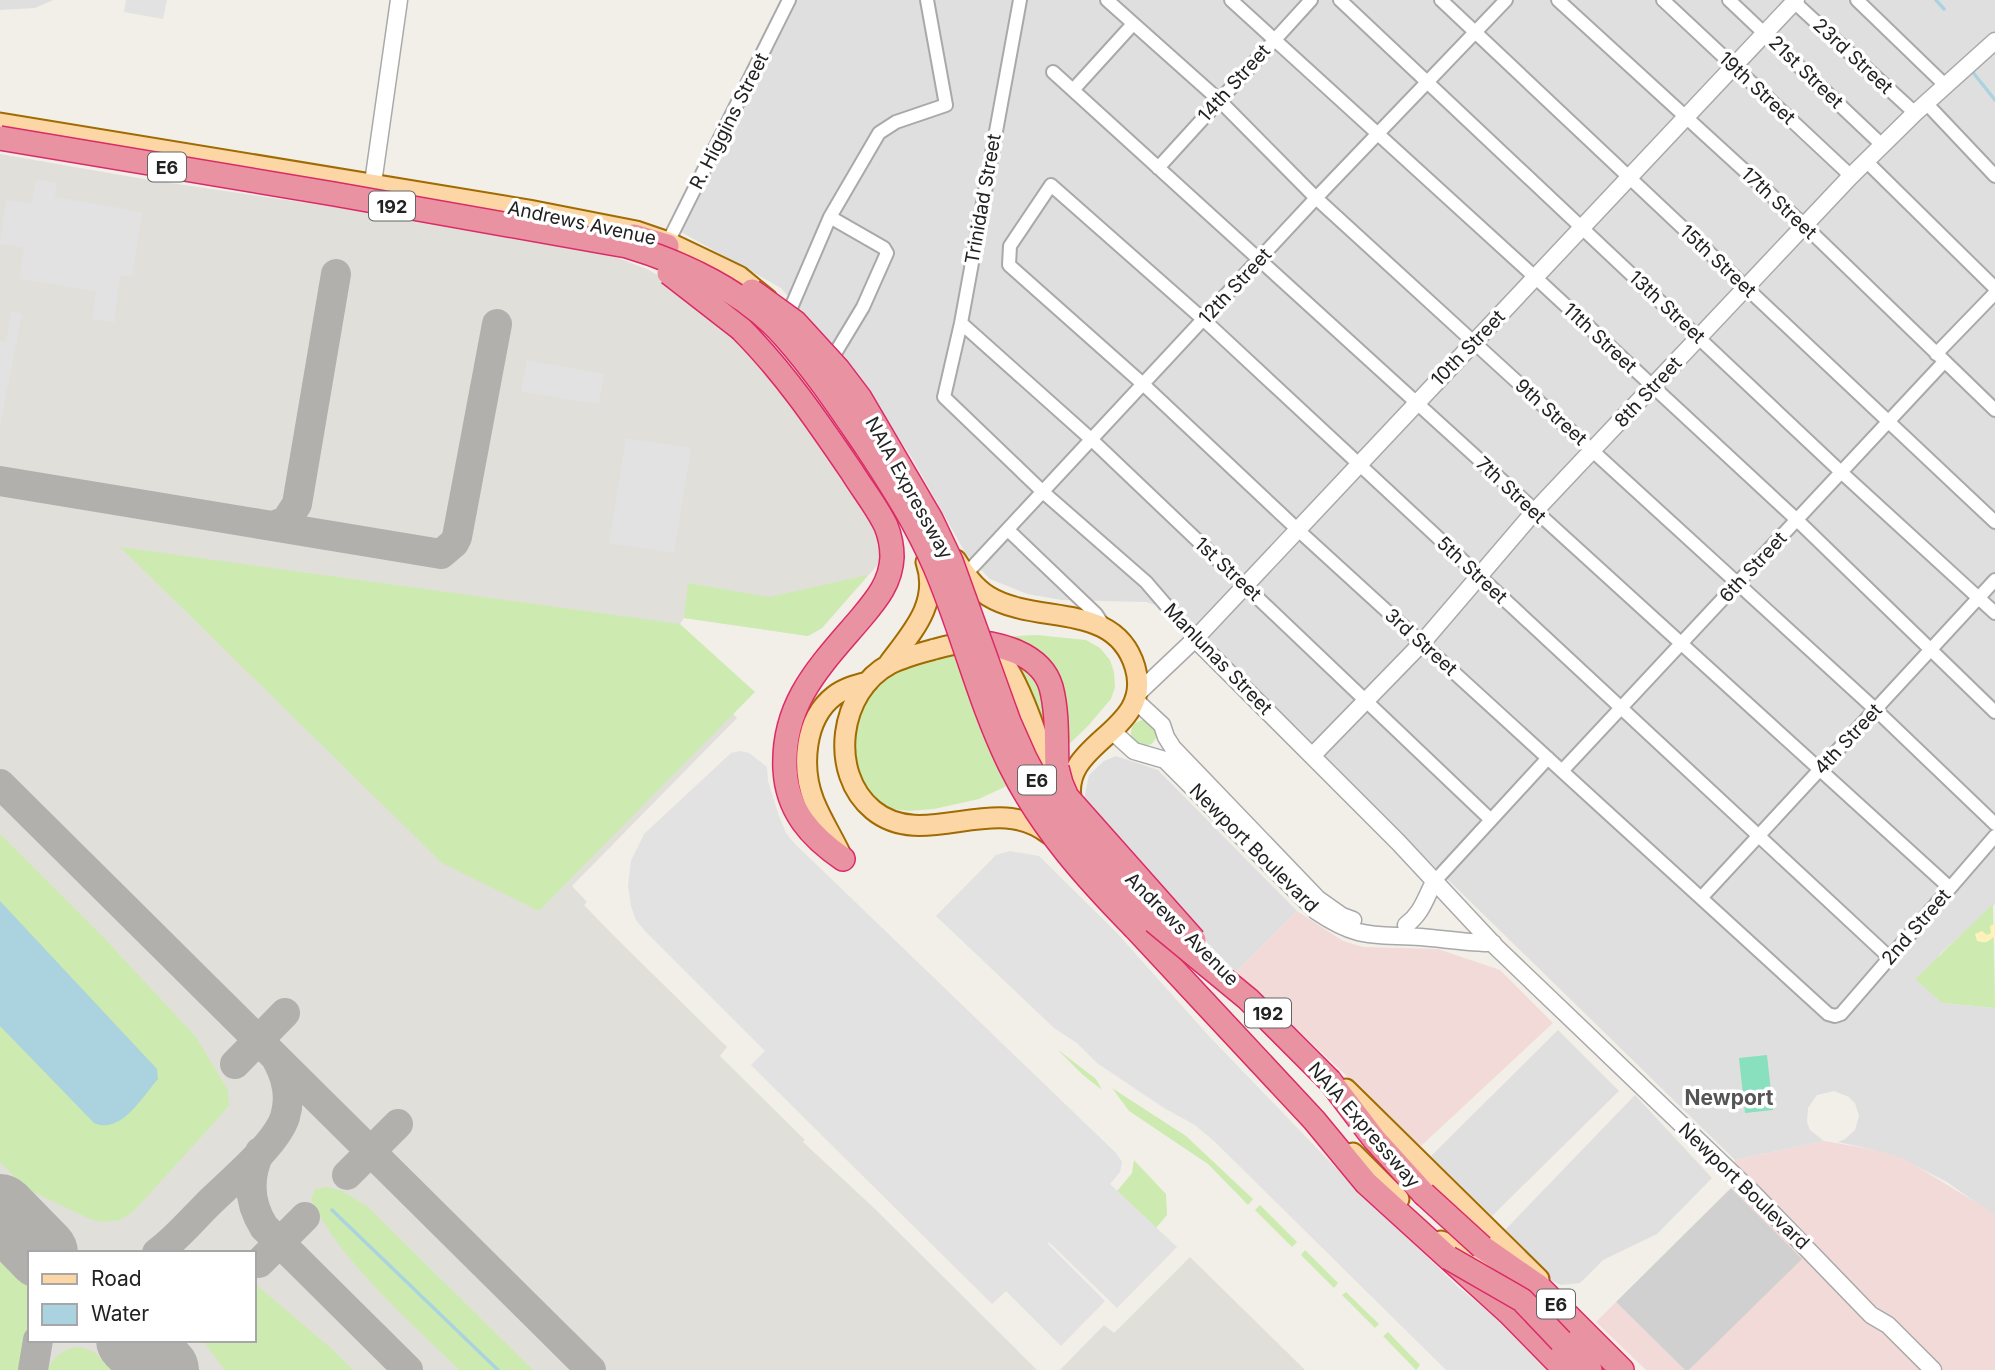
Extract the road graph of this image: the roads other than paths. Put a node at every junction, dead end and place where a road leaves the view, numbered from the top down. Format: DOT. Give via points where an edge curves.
graph roads {
  1 [pos="399,0"];
  2 [pos="789,0"];
  3 [pos="927,0"];
  4 [pos="1020,0"];
  5 [pos="1107,0"];
  6 [pos="1231,0"];
  7 [pos="1311,0"];
  8 [pos="1340,0"];
  9 [pos="1441,0"];
  10 [pos="1506,0"];
  11 [pos="1558,0"];
  12 [pos="1663,0"];
  13 [pos="1729,0"];
  14 [pos="1857,0"];
  15 [pos="1794,1"];
  16 [pos="1122,5"];
  17 [pos="1133,24"];
  18 [pos="1476,32"];
  19 [pos="1765,33"];
  20 [pos="1275,39"];
  21 [pos="1995,41"];
  22 [pos="1734,66"];
  23 [pos="1053,72"];
  24 [pos="1428,83"];
  25 [pos="1946,86"];
  26 [pos="1073,90"];
  27 [pos="1219,100"];
  28 [pos="1920,108"];
  29 [pos="1686,117"];
  30 [pos="0,126"];
  31 [pos="1378,133"];
  32 [pos="0,140"];
  33 [pos="1882,145"];
  34 [pos="1866,161"];
  35 [pos="1158,168"];
  36 [pos="249,173"];
  37 [pos="1851,176"];
  38 [pos="1995,176"];
  39 [pos="1629,178"];
  40 [pos="373,183"];
  41 [pos="1316,198"];
  42 [pos="830,217"];
  43 [pos="527,219"];
  44 [pos="1806,227"];
  45 [pos="1582,228"];
  46 [pos="668,242"];
  47 [pos="631,248"];
  48 [pos="1260,260"];
  49 [pos="1009,265"];
  50 [pos="1536,278"];
  51 [pos="1747,288"];
  52 [pos="1995,291"];
  53 [pos="783,313"];
  54 [pos="1204,320"];
  55 [pos="961,323"];
  56 [pos="766,325"];
  57 [pos="1699,337"];
  58 [pos="1475,342"];
  59 [pos="1940,358"];
  60 [pos="828,365"];
  61 [pos="1144,385"];
  62 [pos="1653,388"];
  63 [pos="944,397"];
  64 [pos="1416,403"];
  65 [pos="1995,411"];
  66 [pos="1889,421"];
  67 [pos="1092,440"];
  68 [pos="1593,450"];
  69 [pos="1359,464"];
  70 [pos="1841,472"];
  71 [pos="1044,492"];
  72 [pos="1534,512"];
  73 [pos="1797,520"];
  74 [pos="1995,522"];
  75 [pos="1008,530"];
  76 [pos="1298,530"];
  77 [pos="966,574"];
  78 [pos="1479,576"];
  79 [pos="1995,580"];
  80 [pos="1738,584"];
  81 [pos="1246,585"];
  82 [pos="1979,597"];
  83 [pos="1995,613"];
  84 [pos="1106,629"];
  85 [pos="1195,639"];
  86 [pos="966,642"];
  87 [pos="1422,643"];
  88 [pos="1681,644"];
  89 [pos="1931,651"];
  90 [pos="889,664"];
  91 [pos="868,682"];
  92 [pos="1136,697"];
  93 [pos="1367,701"];
  94 [pos="1622,708"];
  95 [pos="1875,710"];
  96 [pos="1995,712"];
  97 [pos="1112,731"];
  98 [pos="1166,737"];
  99 [pos="1148,754"];
  100 [pos="1312,756"];
  101 [pos="1548,758"];
  102 [pos="1818,770"];
  103 [pos="1562,771"];
  104 [pos="1492,820"];
  105 [pos="1995,824"];
  106 [pos="1083,829"];
  107 [pos="1758,835"];
  108 [pos="1995,836"];
  109 [pos="843,859"];
  110 [pos="1434,882"];
  111 [pos="1950,888"];
  112 [pos="1701,898"];
  113 [pos="1406,926"];
  114 [pos="1488,937"];
  115 [pos="1890,958"];
  116 [pos="1248,999"];
  117 [pos="1835,1016"];
  118 [pos="1455,1195"];
  119 [pos="1440,1243"];
  120 [pos="1482,1247"];
  121 [pos="1871,1315"];
  122 [pos="1546,1329"];
  123 [pos="1565,1370"];
  124 [pos="1572,1370"];
  125 [pos="1590,1370"];
  126 [pos="1603,1370"];
  127 [pos="1622,1370"];
  128 [pos="1632,1370"];
  129 [pos="1917,1370"];
  130 [pos="1933,1370"];
  1 -- 40 [label="street"];
  2 -- 46 [label="street, R. Higgins Street"];
  3 -- 42 [label="street" via="946,105 896,122 879,133"];
  4 -- 55 [label="street, Trinidad Street"];
  5 -- 16 [label="street, 9th Street"];
  6 -- 20 [label="street, 11th Street"];
  7 -- 20 [label="street, 14th Street"];
  8 -- 24 [label="street, 13th Street"];
  9 -- 18 [label="street, 15th Street"];
  10 -- 18 [label="street, 12th Street"];
  11 -- 29 [label="street, 17th Street"];
  12 -- 22 [label="street, 19th Street"];
  13 -- 19 [label="street, 21st Street"];
  14 -- 25 [label="street"];
  15 -- 19 [label="street, 10th Street"];
  15 -- 28 [label="street, 23rd Street"];
  16 -- 17 [label="street, 9th Street"];
  17 -- 26 [label="street"];
  17 -- 27 [label="street, 9th Street"];
  18 -- 24 [label="street, 12th Street"];
  18 -- 39 [label="street, 15th Street"];
  19 -- 22 [label="street, 10th Street"];
  19 -- 33 [label="street, 21st Street"];
  20 -- 27 [label="street, 14th Street"];
  20 -- 31 [label="street, 11th Street"];
  21 -- 25 [label="street, 8th Street"];
  22 -- 29 [label="street, 10th Street"];
  22 -- 37 [label="street, 19th Street"];
  23 -- 26 [label="street, 7th Street"];
  24 -- 31 [label="street, 12th Street"];
  24 -- 45 [label="street, 13th Street"];
  25 -- 28 [label="street, 8th Street"];
  26 -- 35 [label="street, 7th Street"];
  27 -- 35 [label="street, 14th Street"];
  27 -- 41 [label="street, 9th Street"];
  28 -- 33 [label="street, 8th Street"];
  28 -- 38 [label="street"];
  29 -- 39 [label="street, 10th Street"];
  29 -- 44 [label="street, 17th Street"];
  30 -- 36 [label="main road, Andrews Avenue / 192"];
  30 -- 116 [label="highway, NAIA Expressway / E6, bridge" via="634,236 667,246 726,275 772,304 795,323 860,398 931,519 1025,758 1081,847 1140,910"];
  31 -- 41 [label="street, 12th Street"];
  31 -- 50 [label="street, 11th Street"];
  32 -- 36 [label="main road, Andrews Avenue / 192"];
  32 -- 47 [label="highway, NAIA Expressway / E6, bridge"];
  33 -- 34 [label="street, 8th Street"];
  34 -- 37 [label="street, 8th Street"];
  34 -- 52 [label="street"];
  35 -- 48 [label="street, 7th Street"];
  36 -- 40 [label="main road, Andrews Avenue / 192"];
  36 -- 43 [label="main road, Andrews Avenue / 192"];
  37 -- 44 [label="street, 8th Street"];
  39 -- 45 [label="street, 10th Street"];
  39 -- 51 [label="street, 15th Street"];
  40 -- 43 [label="main road, Andrews Avenue / 192"];
  41 -- 48 [label="street, 12th Street"];
  41 -- 58 [label="street, 9th Street"];
  42 -- 53 [label="street"];
  42 -- 60 [label="street" via="887,253 863,307"];
  43 -- 46 [label="main road, Andrews Avenue / 192" via="623,229"];
  43 -- 56 [label="main road, Andrews Avenue / 192" via="664,262 723,293"];
  44 -- 51 [label="street, 8th Street"];
  44 -- 59 [label="street, 17th Street"];
  45 -- 50 [label="street, 10th Street"];
  45 -- 57 [label="street, 13th Street"];
  46 -- 53 [label="main road, Andrews Avenue / 192" via="739,276"];
  47 -- 109 [label="highway, bridge" via="709,303 767,355 833,444 889,533 892,561 884,588 805,687 788,730 785,773 792,802 811,835"];
  47 -- 119 [label="highway, NAIA Expressway / E6, bridge" via="720,285 784,335 823,383 917,530 936,567 993,727 1049,831 1092,885 1314,1120 1366,1183"];
  48 -- 54 [label="street, 12th Street"];
  48 -- 64 [label="street, 7th Street"];
  49 -- 54 [label="street, 5th Street" via="1010,246 1051,185"];
  49 -- 61 [label="street, 3rd Street"];
  50 -- 58 [label="street, 10th Street"];
  50 -- 62 [label="street, 11th Street"];
  51 -- 57 [label="street, 8th Street"];
  51 -- 66 [label="street, 15th Street"];
  52 -- 59 [label="street, 6th Street"];
  53 -- 56 [label="main road"];
  53 -- 60 [label="main road, Andrews Avenue / 192"];
  54 -- 61 [label="street, 12th Street"];
  54 -- 69 [label="street, 5th Street"];
  55 -- 63 [label="street, Trinidad Street"];
  55 -- 67 [label="street, 1st Street"];
  56 -- 90 [label="main road, Andrews Avenue / 192" via="801,362 859,443 927,565 927,605"];
  57 -- 62 [label="street, 8th Street"];
  57 -- 70 [label="street, 13th Street"];
  58 -- 64 [label="street, 10th Street"];
  58 -- 68 [label="street, 9th Street"];
  59 -- 65 [label="street, 17th Street"];
  59 -- 66 [label="street, 6th Street"];
  60 -- 77 [label="main road, Andrews Avenue / 192"];
  61 -- 67 [label="street, 12th Street"];
  61 -- 76 [label="street, 3rd Street"];
  62 -- 68 [label="street, 8th Street"];
  62 -- 73 [label="street, 11th Street"];
  63 -- 71 [label="street, Manlunas Street"];
  64 -- 69 [label="street, 10th Street"];
  64 -- 72 [label="street, 7th Street"];
  66 -- 70 [label="street, 6th Street"];
  66 -- 74 [label="street, 15th Street"];
  67 -- 71 [label="street, 12th Street"];
  67 -- 81 [label="street, 1st Street"];
  68 -- 72 [label="street, 8th Street"];
  68 -- 80 [label="street, 9th Street"];
  69 -- 76 [label="street, 10th Street"];
  69 -- 78 [label="street, 5th Street"];
  70 -- 73 [label="street, 6th Street"];
  70 -- 82 [label="street, 13th Street"];
  71 -- 75 [label="street, 12th Street"];
  71 -- 85 [label="street, Manlunas Street" via="1146,582"];
  72 -- 78 [label="street, 8th Street"];
  72 -- 88 [label="street, 7th Street"];
  73 -- 80 [label="street, 6th Street"];
  73 -- 89 [label="street, 11th Street"];
  75 -- 77 [label="street, 12th Street"];
  75 -- 84 [label="street"];
  76 -- 81 [label="street, 10th Street"];
  76 -- 87 [label="street, 3rd Street"];
  77 -- 84 [label="main road, Andrews Avenue / 192" via="995,600"];
  78 -- 87 [label="street, 8th Street"];
  78 -- 94 [label="street, 5th Street"];
  79 -- 82 [label="street, 4th Street"];
  80 -- 88 [label="street, 6th Street"];
  80 -- 95 [label="street, 9th Street"];
  81 -- 85 [label="street, 10th Street"];
  81 -- 93 [label="street, 1st Street"];
  82 -- 83 [label="street, 13th Street"];
  82 -- 89 [label="street, 4th Street"];
  84 -- 92 [label="main road, 192" via="1130,654 1137,672"];
  85 -- 92 [label="street, 10th Street"];
  85 -- 100 [label="street, Manlunas Street"];
  86 -- 90 [label="main road, 192"];
  86 -- 106 [label="main road" via="993,651 1013,675 1053,791"];
  86 -- 116 [label="highway, bridge" via="994,644 1031,660 1046,675 1053,696 1057,768 1068,797"];
  87 -- 93 [label="street, 8th Street"];
  87 -- 101 [label="street, 3rd Street"];
  88 -- 94 [label="street, 6th Street"];
  88 -- 102 [label="street, 7th Street"];
  89 -- 95 [label="street, 4th Street"];
  89 -- 96 [label="street, 11th Street"];
  90 -- 91 [label="main road, 192"];
  91 -- 109 [label="main road" via="846,688 826,703 813,724 807,749 814,800"];
  91 -- 119 [label="main road, Andrews Avenue / 192" via="851,711 844,747 849,776 864,802 889,820 907,824 1012,817 1042,828"];
  92 -- 97 [label="main road, 192"];
  92 -- 98 [label="street, Newport Boulevard" via="1162,725"];
  93 -- 100 [label="street, 8th Street"];
  93 -- 104 [label="street, 1st Street"];
  94 -- 103 [label="street, 6th Street"];
  94 -- 107 [label="street, 5th Street"];
  95 -- 102 [label="street, 4th Street"];
  95 -- 105 [label="street, 9th Street"];
  97 -- 99 [label="street, Newport Boulevard" via="1134,751"];
  97 -- 106 [label="main road, Andrews Avenue / 192" via="1078,763 1072,775 1071,796"];
  98 -- 99 [label="street"];
  98 -- 113 [label="street, Newport Boulevard" via="1318,899 1359,922"];
  99 -- 114 [label="street, Newport Boulevard" via="1165,760 1316,911 1337,925 1374,936"];
  100 -- 110 [label="street, Manlunas Street"];
  101 -- 103 [label="street, 3rd Street"];
  101 -- 104 [label="street"];
  102 -- 107 [label="street, 4th Street"];
  102 -- 111 [label="street, 7th Street"];
  103 -- 112 [label="street, 3rd Street"];
  104 -- 110 [label="street"];
  106 -- 118 [label="main road, Andrews Avenue / 192"];
  107 -- 112 [label="street, 4th Street"];
  107 -- 115 [label="street, 5th Street"];
  108 -- 111 [label="street, 2nd Street"];
  110 -- 113 [label="street" via="1424,906"];
  110 -- 114 [label="street, Manlunas Street"];
  111 -- 115 [label="street, 2nd Street"];
  112 -- 117 [label="street, 3rd Street"];
  113 -- 114 [label="street, Newport Boulevard"];
  114 -- 121 [label="street, Newport Boulevard" via="1753,1193"];
  115 -- 117 [label="street, 2nd Street"];
  116 -- 120 [label="highway, NAIA Expressway / E6, bridge" via="1330,1081 1424,1194"];
  118 -- 119 [label="main road" via="1458,1213 1442,1230"];
  118 -- 128 [label="main road, Andrews Avenue / 192"];
  119 -- 122 [label="main road" via="1468,1250"];
  119 -- 123 [label="highway, NAIA Expressway / E6, bridge"];
  119 -- 124 [label="main road, Andrews Avenue / 192"];
  119 -- 125 [label="highway, bridge" via="1522,1300"];
  120 -- 126 [label="highway"];
  120 -- 127 [label="highway, NAIA Expressway / E6" via="1538,1286"];
  121 -- 129 [label="street, Newport Boulevard" via="1878,1331"];
  121 -- 130 [label="street, Newport Boulevard" via="1888,1325"];
}
